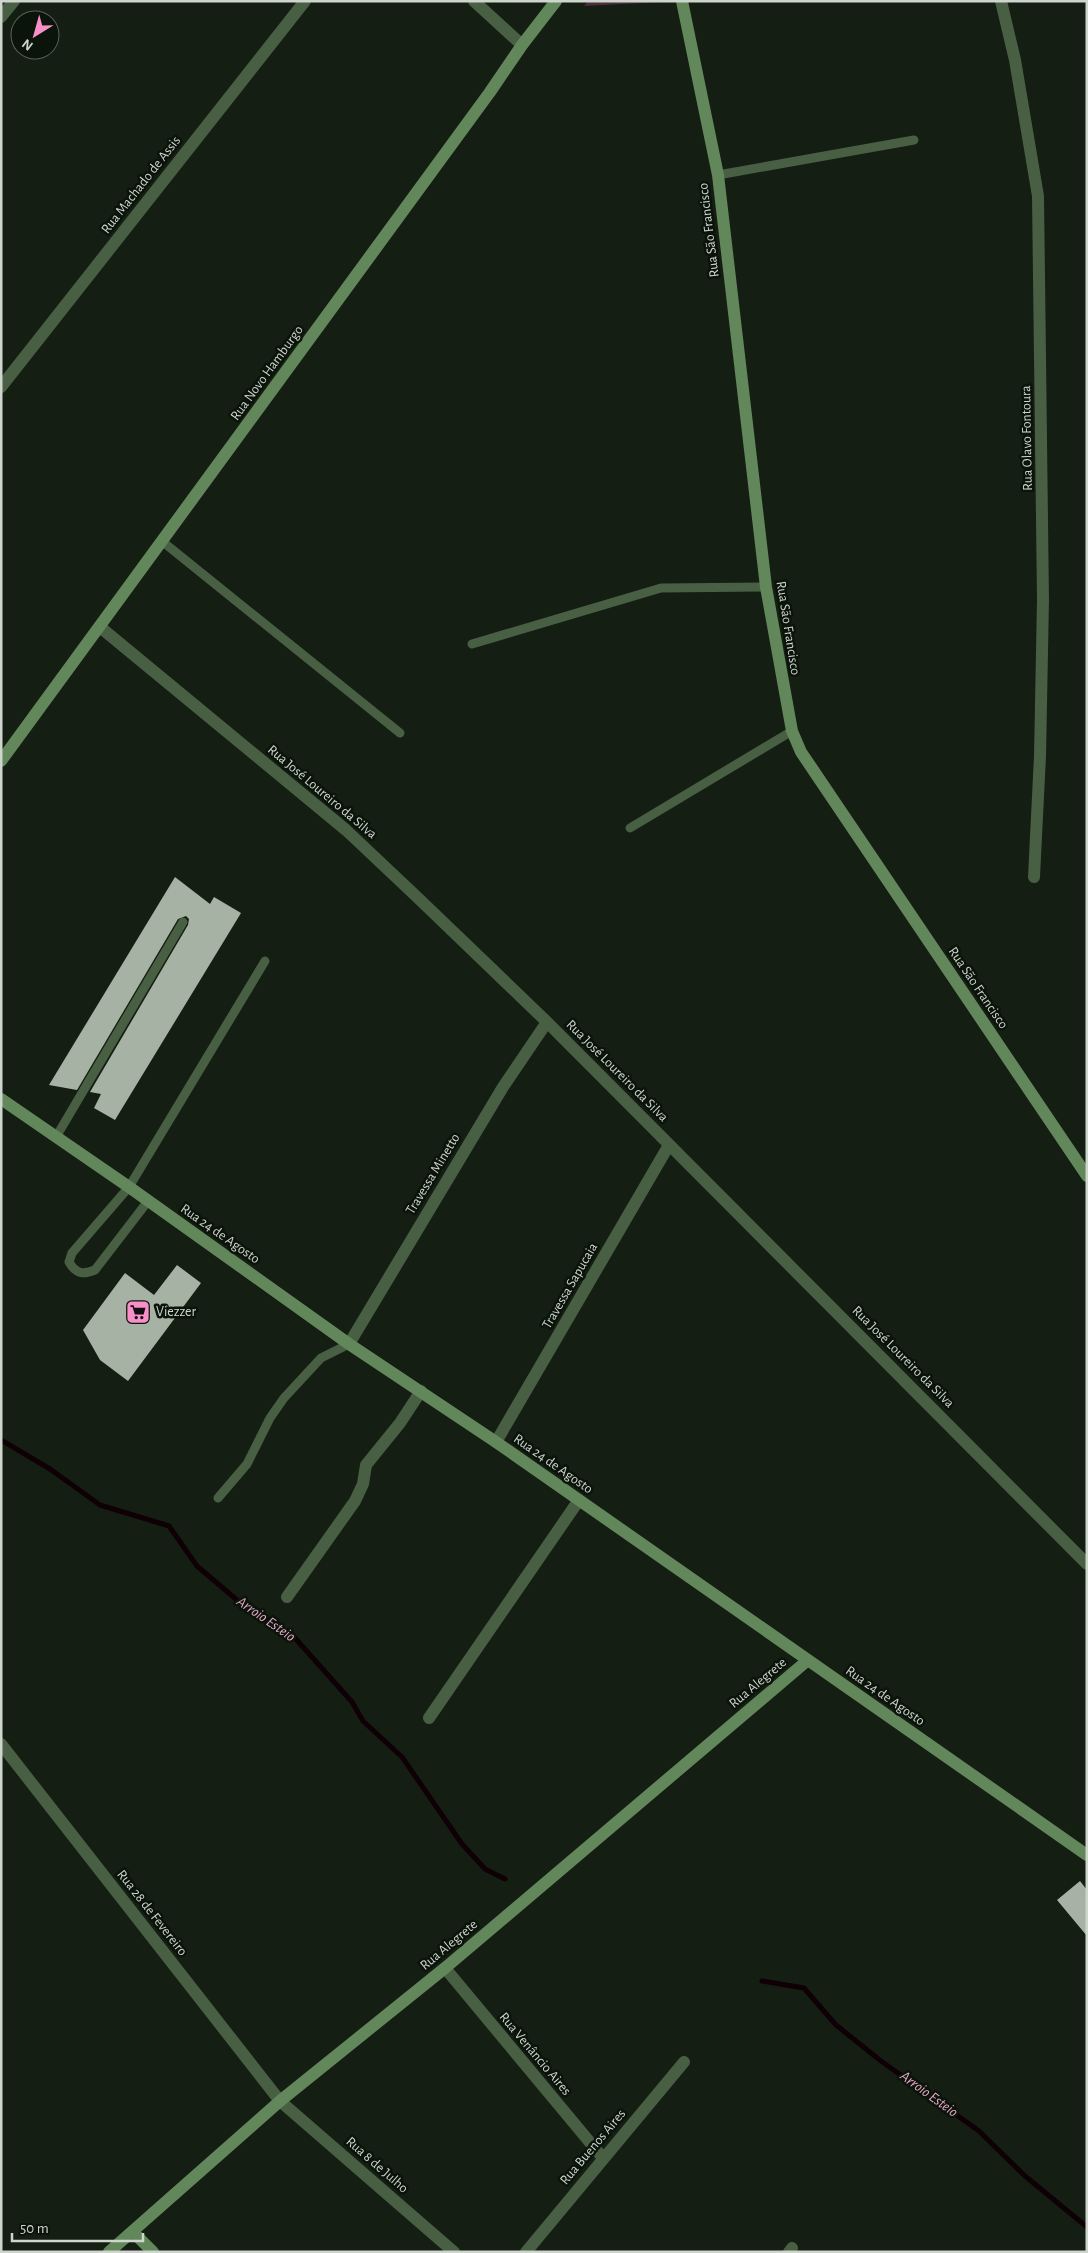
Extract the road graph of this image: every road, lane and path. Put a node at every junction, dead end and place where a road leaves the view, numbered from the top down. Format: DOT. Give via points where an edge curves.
graph roads {
  1 [pos="14,1"];
  2 [pos="305,1"];
  3 [pos="474,1"];
  4 [pos="556,1"];
  5 [pos="682,1"];
  6 [pos="1001,1"];
  7 [pos="1,17"];
  8 [pos="522,45"];
  9 [pos="914,140"];
  10 [pos="718,175"];
  11 [pos="1,387"];
  12 [pos="163,542"];
  13 [pos="766,587"];
  14 [pos="100,628"];
  15 [pos="472,644"];
  16 [pos="792,731"];
  17 [pos="400,733"];
  18 [pos="1,761"];
  19 [pos="630,828"];
  20 [pos="1034,877"];
  21 [pos="183,922"];
  22 [pos="265,961"];
  23 [pos="547,1022"];
  24 [pos="1,1099"];
  25 [pos="56,1137"];
  26 [pos="669,1145"];
  27 [pos="1087,1176"];
  28 [pos="130,1187"];
  29 [pos="148,1201"];
  30 [pos="349,1344"];
  31 [pos="421,1391"];
  32 [pos="496,1442"];
  33 [pos="218,1498"];
  34 [pos="579,1500"];
  35 [pos="1087,1564"];
  36 [pos="287,1597"];
  37 [pos="808,1660"];
  38 [pos="429,1718"];
  39 [pos="1,1744"];
  40 [pos="1087,1855"];
  41 [pos="445,1968"];
  42 [pos="684,2062"];
  43 [pos="280,2101"];
  44 [pos="603,2158"];
  45 [pos="133,2232"];
  46 [pos="109,2252"];
  47 [pos="153,2252"];
  48 [pos="454,2252"];
  49 [pos="526,2252"];
  1 -- 7 [label="street"];
  2 -- 11 [label="street, Rua Machado de Assis"];
  3 -- 8 [label="street"];
  4 -- 8 [label="street, Rua Novo Hamburgo"];
  5 -- 10 [label="street, Rua São Francisco"];
  6 -- 20 [label="street, Rua Olavo Fontoura" via="1015,60 1038,196 1043,600"];
  8 -- 12 [label="street, Rua Novo Hamburgo"];
  9 -- 10 [label="lane"];
  10 -- 13 [label="street, Rua São Francisco"];
  12 -- 14 [label="street, Rua Novo Hamburgo"];
  12 -- 17 [label="lane"];
  13 -- 15 [label="lane" via="661,588"];
  13 -- 16 [label="street, Rua São Francisco"];
  14 -- 18 [label="street, Rua Novo Hamburgo"];
  14 -- 23 [label="street, Rua José Loureiro da Silva" via="346,830"];
  16 -- 19 [label="lane"];
  16 -- 27 [label="street, Rua São Francisco" via="801,752"];
  21 -- 25 [label="lane"];
  22 -- 28 [label="lane"];
  23 -- 26 [label="street, Rua José Loureiro da Silva"];
  23 -- 30 [label="street, Travessa Minetto" via="503,1087"];
  24 -- 25 [label="street, Rua 24 de Agosto"];
  25 -- 28 [label="street, Rua 24 de Agosto"];
  26 -- 32 [label="street, Travessa Sapucaia"];
  26 -- 35 [label="street, Rua José Loureiro da Silva"];
  28 -- 29 [label="street, Rua 24 de Agosto"];
  28 -- 29 [label="lane" via="72,1252 69,1262 73,1268 86,1274 96,1270"];
  29 -- 30 [label="street, Rua 24 de Agosto"];
  30 -- 31 [label="street, Rua 24 de Agosto"];
  30 -- 33 [label="lane" via="321,1358 284,1398 247,1464"];
  31 -- 32 [label="street, Rua 24 de Agosto"];
  31 -- 36 [label="street" via="366,1465 363,1484 354,1501"];
  32 -- 34 [label="street, Rua 24 de Agosto"];
  34 -- 37 [label="street, Rua 24 de Agosto"];
  34 -- 38 [label="street"];
  37 -- 40 [label="street, Rua 24 de Agosto"];
  37 -- 41 [label="street, Rua Alegrete"];
  39 -- 43 [label="street, Rua 28 de Fevereiro"];
  41 -- 43 [label="street, Rua Alegrete"];
  41 -- 44 [label="street, Rua Venâncio Aires"];
  42 -- 44 [label="street, Rua Buenos Aires"];
  43 -- 45 [label="street, Rua Alegrete"];
  43 -- 48 [label="street, Rua 8 de Julho"];
  44 -- 49 [label="street, Rua Buenos Aires"];
  45 -- 46 [label="street, Rua Alegrete"];
  45 -- 47 [label="street"];
}
